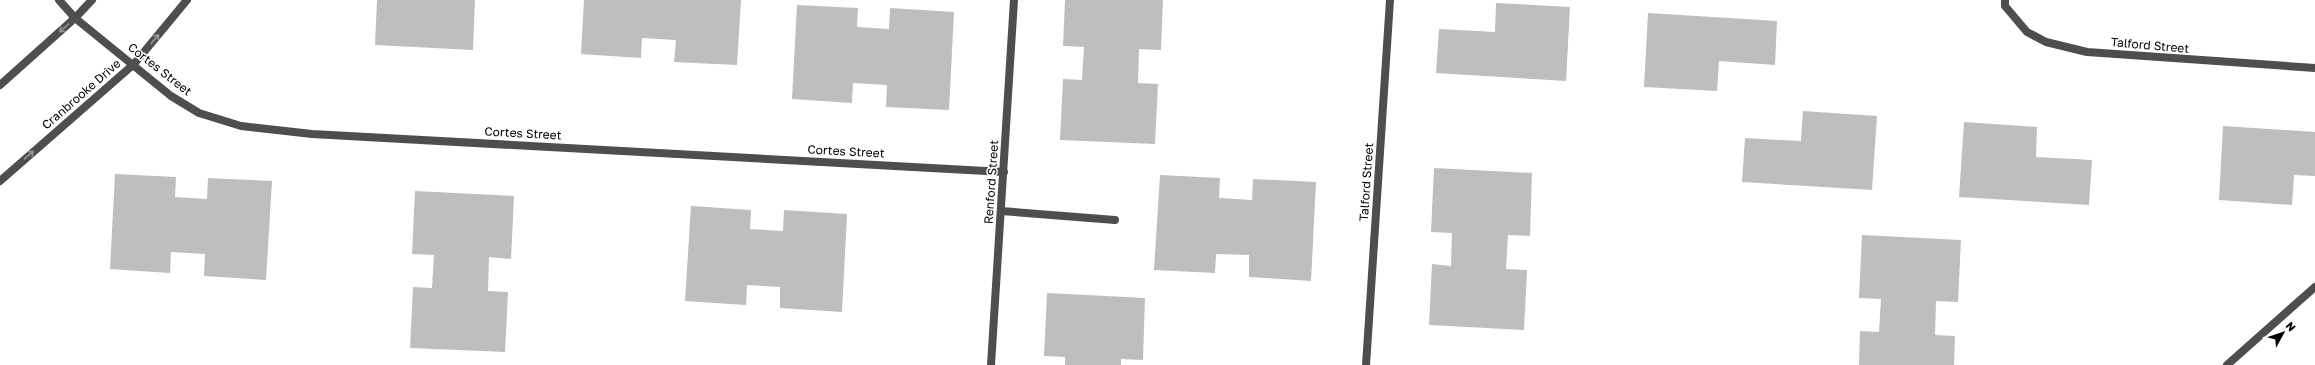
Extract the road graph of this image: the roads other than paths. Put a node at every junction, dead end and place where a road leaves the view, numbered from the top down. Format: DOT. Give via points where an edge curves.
graph roads {
  1 [pos="59,0"];
  2 [pos="92,0"];
  3 [pos="187,0"];
  4 [pos="1014,0"];
  5 [pos="1390,0"];
  6 [pos="2005,0"];
  7 [pos="75,18"];
  8 [pos="134,64"];
  9 [pos="2315,68"];
  10 [pos="0,85"];
  11 [pos="1004,172"];
  12 [pos="0,181"];
  13 [pos="1001,211"];
  14 [pos="1115,220"];
  15 [pos="2315,287"];
  16 [pos="991,365"];
  17 [pos="1366,365"];
  18 [pos="2227,365"];
  1 -- 7 [label="street, Cortes Street"];
  2 -- 7 [label="street"];
  8 -- 3 [label="street, Cranbrooke Drive, one-way"];
  4 -- 11 [label="street, Renford Street"];
  5 -- 17 [label="street, Talford Street"];
  6 -- 9 [label="street, Talford Street" via="2005,6 2027,32 2046,42 2087,52"];
  7 -- 8 [label="street, Cortes Street"];
  7 -- 10 [label="street, one-way"];
  8 -- 11 [label="street, Cortes Street" via="171,96 193,109 241,126 312,134"];
  12 -- 8 [label="street, Cranbrooke Drive, one-way"];
  11 -- 13 [label="street, Renford Street"];
  13 -- 14 [label="street"];
  13 -- 16 [label="street, Renford Street"];
  15 -- 18 [label="street"];
}
